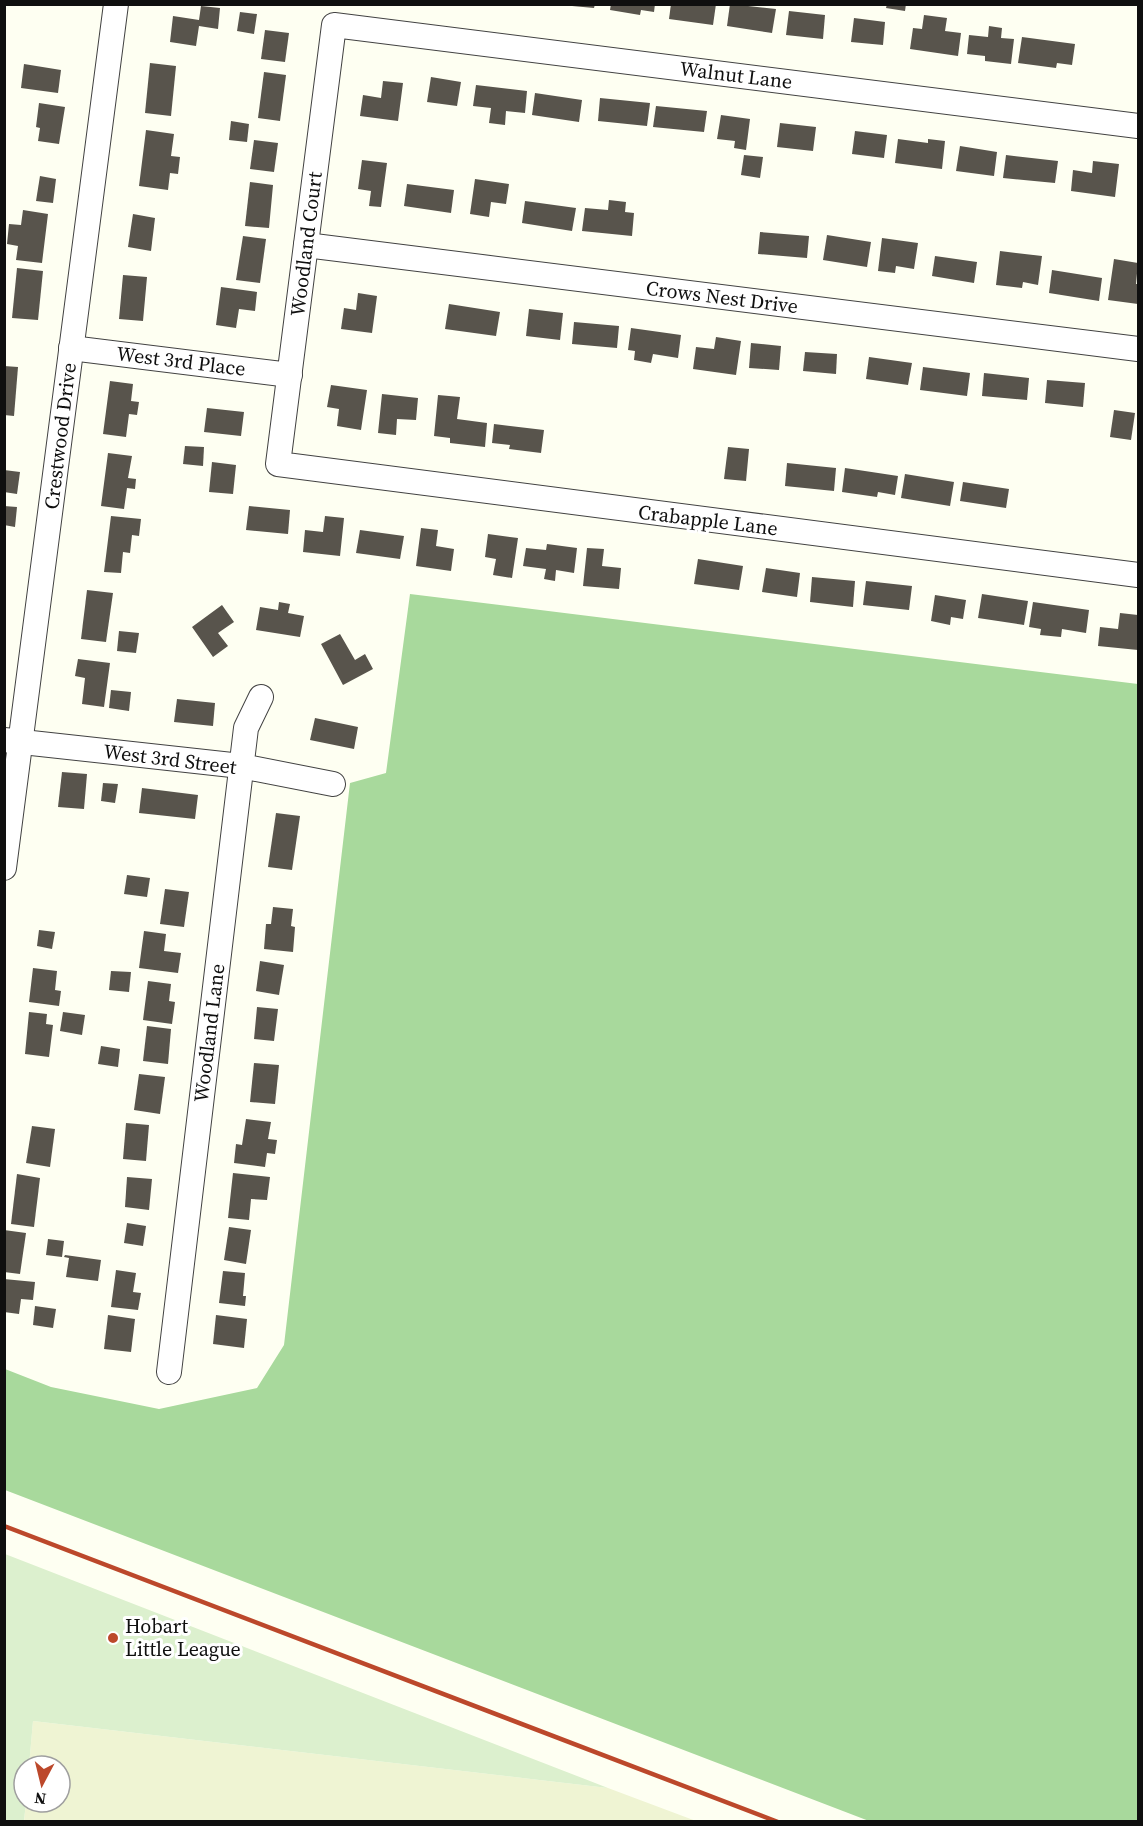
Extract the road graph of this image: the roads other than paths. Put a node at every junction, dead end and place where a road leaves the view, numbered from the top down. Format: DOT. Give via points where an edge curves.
graph roads {
  1 [pos="116,4"];
  2 [pos="334,25"];
  3 [pos="1138,126"];
  4 [pos="306,245"];
  5 [pos="71,348"];
  6 [pos="1138,349"];
  7 [pos="290,375"];
  8 [pos="278,464"];
  9 [pos="1138,575"];
  10 [pos="261,697"];
  11 [pos="12,741"];
  12 [pos="241,766"];
  13 [pos="333,784"];
  14 [pos="4,868"];
  15 [pos="169,1372"];
  1 -- 5 [label="street, Crestwood Drive"];
  2 -- 3 [label="street, Walnut Lane"];
  2 -- 4 [label="street, Woodland Court"];
  4 -- 6 [label="street, Crows Nest Drive"];
  4 -- 7 [label="street, Woodland Court"];
  5 -- 7 [label="street, West 3rd Place"];
  5 -- 11 [label="street, Crestwood Drive"];
  7 -- 8 [label="street, Woodland Court"];
  8 -- 9 [label="street, Crabapple Lane"];
  10 -- 12 [label="street, Woodland Lane" via="246,728"];
  11 -- 12 [label="street, West 3rd Street"];
  11 -- 14 [label="street, Crestwood Drive"];
  12 -- 13 [label="street, West 3rd Street"];
  12 -- 15 [label="street, Woodland Lane"];
}
